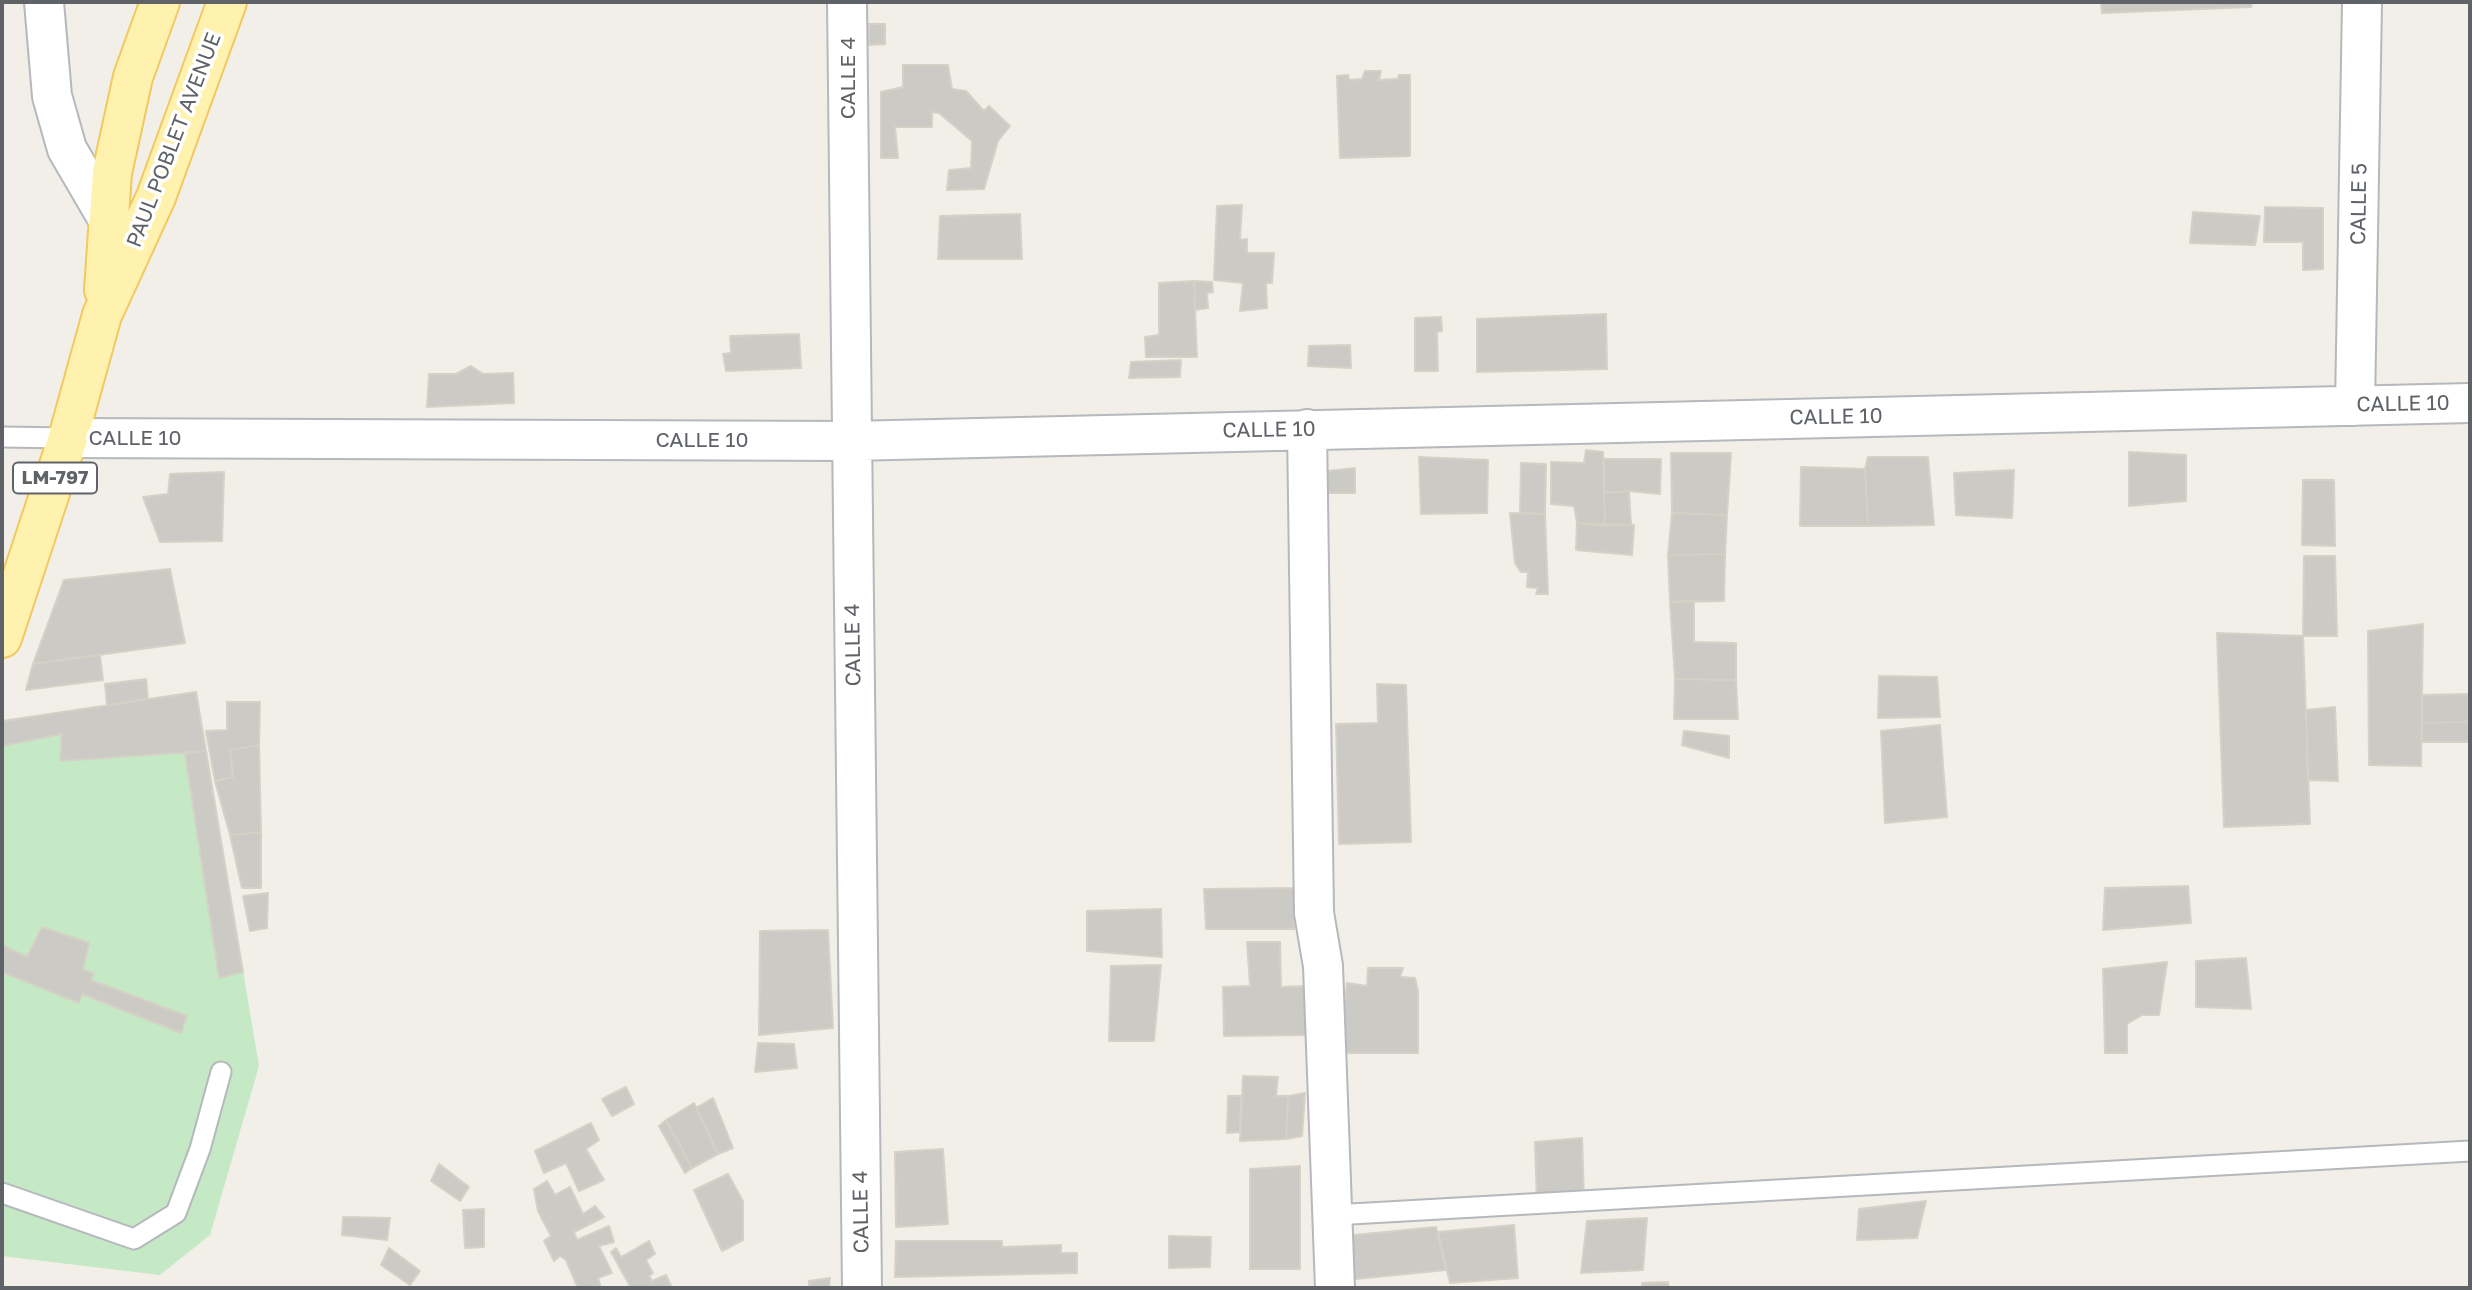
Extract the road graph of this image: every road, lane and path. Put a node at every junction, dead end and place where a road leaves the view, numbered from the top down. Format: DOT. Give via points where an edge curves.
graph roads {
  1 [pos="44,2"];
  2 [pos="160,2"];
  3 [pos="227,2"];
  4 [pos="847,2"];
  5 [pos="2362,2"];
  6 [pos="109,221"];
  7 [pos="102,315"];
  8 [pos="2470,403"];
  9 [pos="2355,405"];
  10 [pos="1307,429"];
  11 [pos="2,437"];
  12 [pos="68,438"];
  13 [pos="850,441"];
  14 [pos="2,638"];
  15 [pos="221,1072"];
  16 [pos="2470,1151"];
  17 [pos="2,1193"];
  18 [pos="1333,1215"];
  19 [pos="862,1288"];
  20 [pos="1335,1288"];
  1 -- 6 [label="street" via="52,96 67,149"];
  2 -- 6 [label="main road, PAUL POBLET AVENUE / LM-797" via="133,77 112,173"];
  3 -- 7 [label="main road, PAUL POBLET AVENUE / LM-797" via="156,197"];
  4 -- 13 [label="street, CALLE 4"];
  5 -- 9 [label="street, CALLE 5"];
  6 -- 7 [label="main road, PAUL POBLET AVENUE / LM-797"];
  7 -- 12 [label="main road, PAUL POBLET AVENUE / LM-797"];
  8 -- 9 [label="street, CALLE 10"];
  9 -- 10 [label="street, CALLE 10"];
  10 -- 13 [label="street, CALLE 10"];
  10 -- 18 [label="street" via="1314,913 1323,966"];
  11 -- 12 [label="lane"];
  12 -- 13 [label="street, CALLE 10"];
  12 -- 14 [label="main road, PAUL POBLET AVENUE / LM-797"];
  13 -- 19 [label="street, CALLE 4"];
  15 -- 17 [label="lane" via="176,1213 134,1239"];
  16 -- 18 [label="lane"];
  18 -- 20 [label="street"];
}
